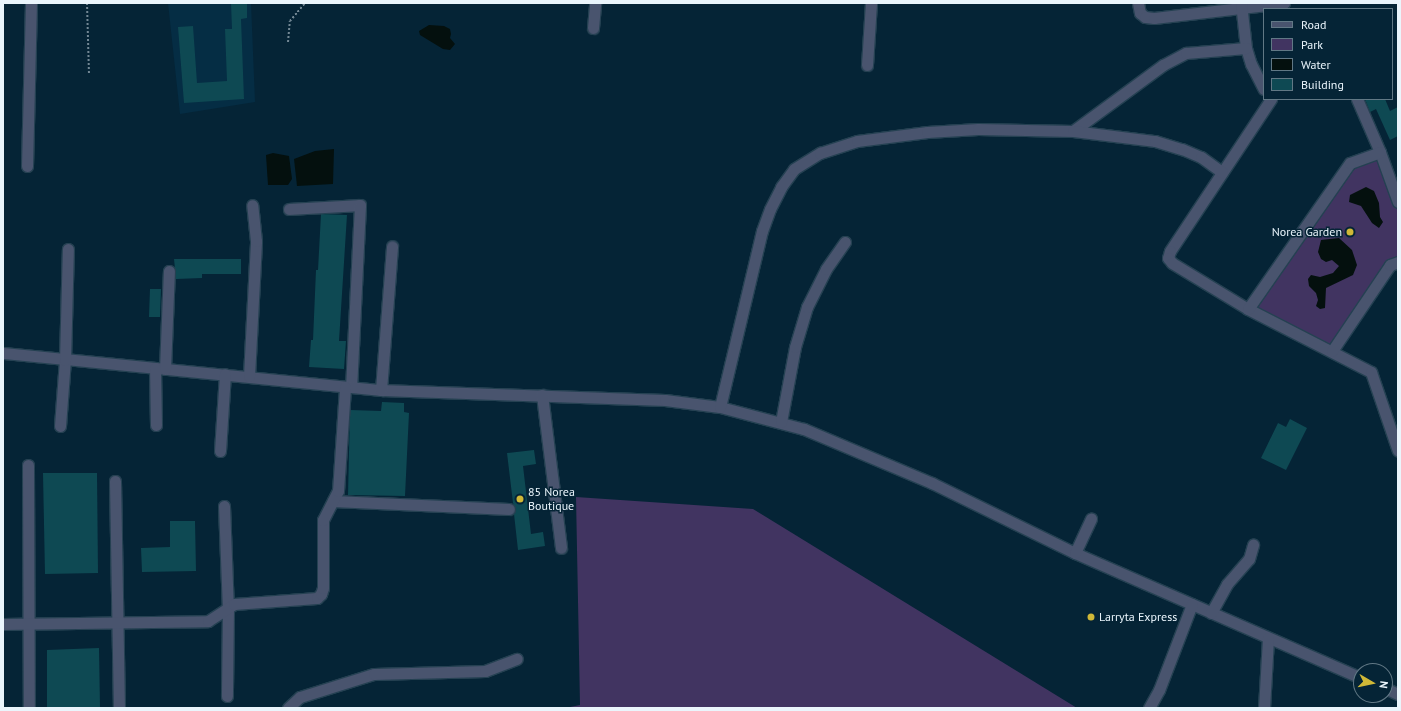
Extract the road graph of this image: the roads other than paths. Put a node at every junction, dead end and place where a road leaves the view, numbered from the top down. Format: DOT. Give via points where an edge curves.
graph roads {
  1 [pos="31,3"];
  2 [pos="595,3"];
  3 [pos="871,3"];
  4 [pos="1138,3"];
  5 [pos="1284,3"];
  6 [pos="1242,5"];
  7 [pos="593,28"];
  8 [pos="1246,48"];
  9 [pos="868,65"];
  10 [pos="1263,87"];
  11 [pos="1270,100"];
  12 [pos="1357,100"];
  13 [pos="1073,131"];
  14 [pos="1380,152"];
  15 [pos="27,166"];
  16 [pos="1222,172"];
  17 [pos="1398,202"];
  18 [pos="252,205"];
  19 [pos="290,209"];
  20 [pos="845,242"];
  21 [pos="392,246"];
  22 [pos="68,249"];
  23 [pos="1398,262"];
  24 [pos="169,271"];
  25 [pos="1248,309"];
  26 [pos="1332,351"];
  27 [pos="3,353"];
  28 [pos="65,360"];
  29 [pos="160,369"];
  30 [pos="225,374"];
  31 [pos="249,376"];
  32 [pos="348,387"];
  33 [pos="381,390"];
  34 [pos="542,395"];
  35 [pos="720,407"];
  36 [pos="780,422"];
  37 [pos="156,425"];
  38 [pos="60,426"];
  39 [pos="220,451"];
  40 [pos="1398,451"];
  41 [pos="28,465"];
  42 [pos="116,481"];
  43 [pos="333,501"];
  44 [pos="224,506"];
  45 [pos="509,509"];
  46 [pos="1091,519"];
  47 [pos="1253,546"];
  48 [pos="561,548"];
  49 [pos="1075,553"];
  50 [pos="1192,604"];
  51 [pos="228,609"];
  52 [pos="1211,613"];
  53 [pos="118,622"];
  54 [pos="3,624"];
  55 [pos="29,624"];
  56 [pos="1268,638"];
  57 [pos="517,659"];
  58 [pos="1353,675"];
  59 [pos="227,696"];
  60 [pos="29,708"];
  61 [pos="119,708"];
  62 [pos="288,708"];
  63 [pos="1149,708"];
  64 [pos="1264,708"];
  1 -- 15 [label="street"];
  2 -- 7 [label="street"];
  3 -- 9 [label="street"];
  4 -- 6 [label="street" via="1140,13 1145,17 1154,18"];
  5 -- 6 [label="street"];
  6 -- 8 [label="street"];
  8 -- 10 [label="street"];
  8 -- 13 [label="street" via="1186,54 1163,65"];
  11 -- 16 [label="street"];
  12 -- 14 [label="street"];
  13 -- 16 [label="street" via="1155,141 1200,157"];
  13 -- 35 [label="street" via="978,129 883,137 857,141 820,154 794,169 781,187 762,231"];
  14 -- 17 [label="street"];
  14 -- 25 [label="street" via="1350,163"];
  16 -- 25 [label="street" via="1170,251 1168,258 1172,264"];
  18 -- 31 [label="street" via="255,249"];
  19 -- 32 [label="street" via="360,205"];
  20 -- 36 [label="street" via="826,269 807,307 795,347"];
  21 -- 33 [label="street"];
  22 -- 28 [label="street"];
  23 -- 26 [label="street" via="1390,265"];
  24 -- 29 [label="street"];
  25 -- 26 [label="street"];
  26 -- 40 [label="street" via="1371,372"];
  27 -- 28 [label="street"];
  28 -- 29 [label="street"];
  28 -- 38 [label="street"];
  29 -- 30 [label="street"];
  29 -- 37 [label="street"];
  30 -- 31 [label="street"];
  30 -- 39 [label="street"];
  31 -- 32 [label="street"];
  32 -- 33 [label="street"];
  32 -- 43 [label="street" via="338,491"];
  33 -- 34 [label="street"];
  34 -- 35 [label="street" via="665,400"];
  34 -- 48 [label="street"];
  35 -- 36 [label="street"];
  36 -- 49 [label="street" via="804,429 932,483"];
  41 -- 55 [label="street"];
  42 -- 53 [label="street"];
  43 -- 45 [label="street"];
  43 -- 51 [label="street" via="323,520 322,594 317,598 234,604"];
  44 -- 51 [label="street"];
  46 -- 49 [label="street"];
  47 -- 52 [label="street" via="1248,559 1227,584"];
  49 -- 50 [label="street"];
  50 -- 52 [label="street"];
  50 -- 63 [label="street" via="1159,690"];
  51 -- 53 [label="street" via="208,621"];
  51 -- 59 [label="street"];
  52 -- 56 [label="street"];
  53 -- 55 [label="street"];
  53 -- 61 [label="street"];
  54 -- 55 [label="street"];
  55 -- 60 [label="street"];
  56 -- 58 [label="street"];
  56 -- 64 [label="street"];
  57 -- 62 [label="street" via="485,671 374,674 300,697"];
}
